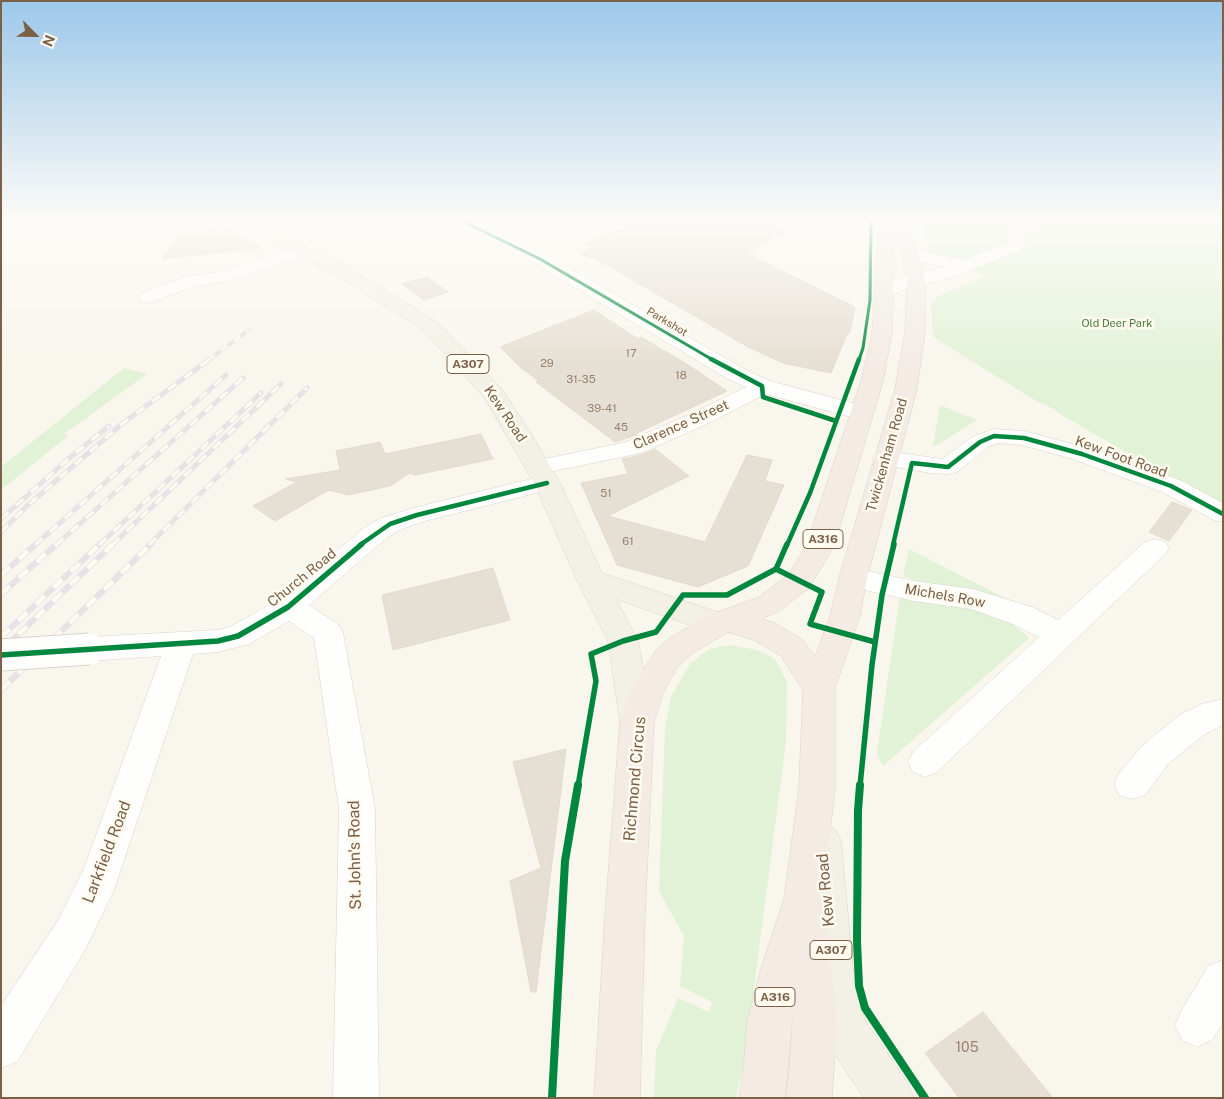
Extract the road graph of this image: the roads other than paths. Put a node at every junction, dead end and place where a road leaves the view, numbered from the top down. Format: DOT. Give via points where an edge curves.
graph roads {
  1 [pos="247,269"];
  2 [pos="338,269"];
  3 [pos="558,269"];
  4 [pos="886,269"];
  5 [pos="914,269"];
  6 [pos="956,269"];
  7 [pos="916,280"];
  8 [pos="885,292"];
  9 [pos="148,297"];
  10 [pos="762,386"];
  11 [pos="862,413"];
  12 [pos="885,458"];
  13 [pos="948,466"];
  14 [pos="543,475"];
  15 [pos="924,484"];
  16 [pos="1223,514"];
  17 [pos="1154,548"];
  18 [pos="853,578"];
  19 [pos="591,580"];
  20 [pos="288,607"];
  21 [pos="722,622"];
  22 [pos="1061,635"];
  23 [pos="181,643"];
  24 [pos="1,655"];
  25 [pos="819,688"];
  26 [pos="1223,712"];
  27 [pos="637,722"];
  28 [pos="925,762"];
  29 [pos="1132,784"];
  30 [pos="817,787"];
  31 [pos="804,899"];
  32 [pos="1223,981"];
  33 [pos="1197,1025"];
  34 [pos="1,1046"];
  35 [pos="356,1098"];
  36 [pos="617,1098"];
  37 [pos="762,1098"];
  38 [pos="809,1098"];
  39 [pos="891,1098"];
  1 -- 9 [label="street" via="227,276 191,281"];
  2 -- 14 [label="main road, Kew Road / A307" via="430,326 457,353 493,393"];
  3 -- 10 [label="street, Parkshot"];
  4 -- 8 [label="highway, A316"];
  5 -- 7 [label="highway, Twickenham Road / A316"];
  6 -- 7 [label="street"];
  7 -- 8 [label="street"];
  7 -- 12 [label="highway, Twickenham Road / A316" via="915,332 906,390"];
  8 -- 11 [label="highway, A316" via="882,334"];
  10 -- 11 [label="street, Parkshot"];
  10 -- 14 [label="street, Clarence Street" via="633,448"];
  11 -- 21 [label="highway, A316" via="811,565 799,581 769,604"];
  12 -- 13 [label="street"];
  12 -- 18 [label="highway, Twickenham Road / A316"];
  13 -- 15 [label="street"];
  13 -- 16 [label="street, Kew Foot Road" via="980,442 994,436 1006,436 1052,445 1119,467 1171,486"];
  14 -- 19 [label="main road, Kew Road / A307"];
  14 -- 20 [label="street, Church Road" via="390,524"];
  17 -- 22 [label="street"];
  18 -- 22 [label="street, Michels Row" via="973,599 1021,615"];
  18 -- 25 [label="highway, Twickenham Road / A316" via="845,616"];
  19 -- 21 [label="main road"];
  19 -- 27 [label="main road, A307" via="623,641"];
  20 -- 23 [label="street, Church Road" via="238,636 218,641"];
  20 -- 35 [label="street, St. John's Road" via="328,633 356,809"];
  21 -- 25 [label="highway" via="764,631 792,648"];
  21 -- 27 [label="highway, Richmond Circus / A316" via="667,658 647,690"];
  22 -- 28 [label="street"];
  23 -- 24 [label="street, Church Road, bridge"];
  23 -- 34 [label="street, Larkfield Road" via="100,877 71,936"];
  25 -- 30 [label="highway, A316"];
  26 -- 29 [label="street" via="1214,713 1194,724 1163,748"];
  27 -- 36 [label="highway, Richmond Circus / A316"];
  30 -- 31 [label="highway, A316"];
  30 -- 39 [label="main road, Kew Road / A307" via="838,1006 850,1037"];
  31 -- 37 [label="highway, A316" via="769,1022"];
  31 -- 38 [label="highway, A316" via="815,1016"];
  32 -- 33 [label="street"];
}
